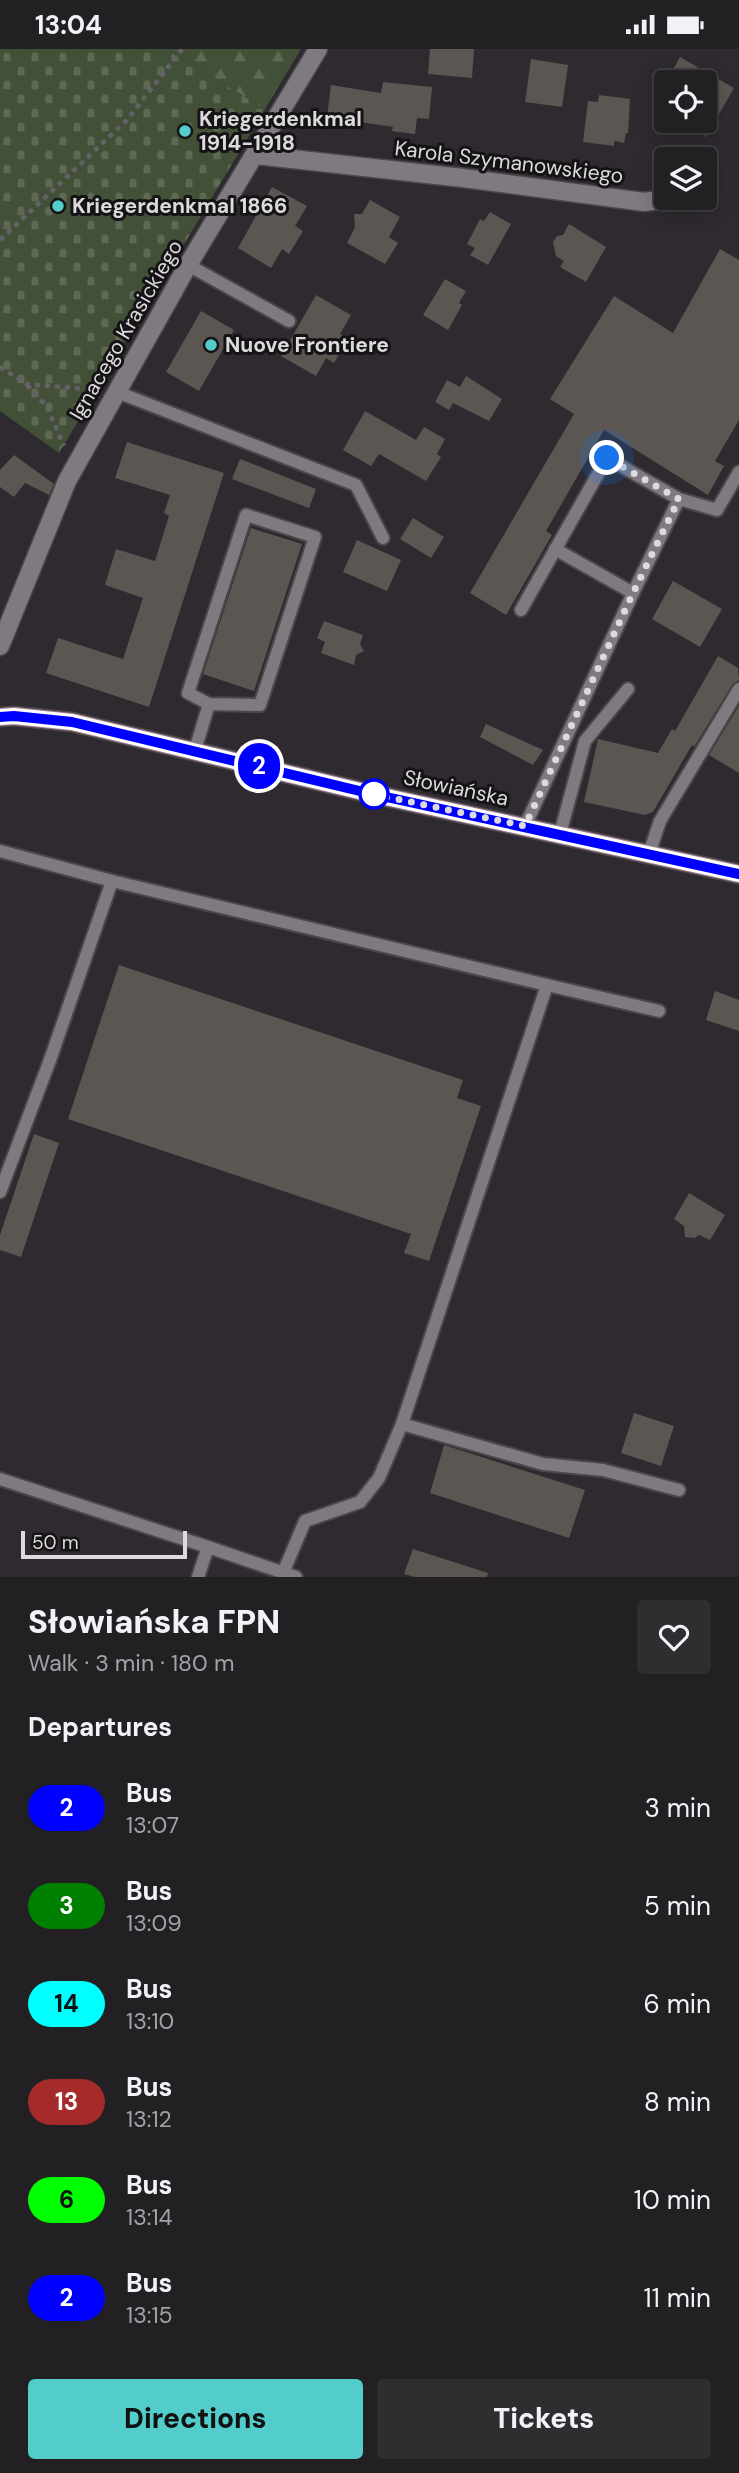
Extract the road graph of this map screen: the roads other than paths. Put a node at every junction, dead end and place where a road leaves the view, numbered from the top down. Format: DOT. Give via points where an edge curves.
graph roads {
  1 [pos="317,49"];
  2 [pos="256,155"];
  3 [pos="654,201"];
  4 [pos="188,265"];
  5 [pos="289,321"];
  6 [pos="117,392"];
  7 [pos="739,473"];
  8 [pos="679,499"];
  9 [pos="383,538"];
  10 [pos="555,549"];
  11 [pos="633,593"];
  12 [pos="521,610"];
  13 [pos="0,646"];
  14 [pos="628,689"];
  15 [pos="739,689"];
  16 [pos="209,704"];
  17 [pos="0,717"];
  18 [pos="195,750"];
  19 [pos="525,826"];
  20 [pos="560,834"];
  21 [pos="0,851"];
  22 [pos="649,854"];
  23 [pos="739,874"];
  24 [pos="112,881"];
  25 [pos="547,985"];
  26 [pos="659,1011"];
  27 [pos="0,1192"];
  28 [pos="402,1424"];
  29 [pos="0,1479"];
  30 [pos="680,1490"];
  31 [pos="208,1547"];
  32 [pos="289,1575"];
  33 [pos="198,1577"];
  1 -- 2 [label="street, Ignacego Krasickiego"];
  2 -- 3 [label="street, Karola Szymanowskiego"];
  2 -- 4 [label="street, Ignacego Krasickiego"];
  4 -- 5 [label="lane"];
  4 -- 6 [label="street, Ignacego Krasickiego"];
  6 -- 9 [label="lane" via="356,485"];
  6 -- 13 [label="street, Ignacego Krasickiego" via="74,468"];
  7 -- 8 [label="lane" via="717,510"];
  8 -- 10 [label="lane" via="607,458"];
  8 -- 11 [label="lane"];
  10 -- 11 [label="lane"];
  10 -- 12 [label="lane"];
  11 -- 19 [label="lane"];
  14 -- 20 [label="lane" via="585,741"];
  15 -- 22 [label="lane" via="660,821"];
  16 -- 16 [label="lane" via="188,692 246,515 316,537 260,705"];
  16 -- 18 [label="lane"];
  17 -- 18 [label="street, Słowiańska" via="72,722"];
  18 -- 19 [label="street, Słowiańska"];
  19 -- 20 [label="street, Słowiańska"];
  20 -- 22 [label="street, Słowiańska"];
  21 -- 24 [label="lane"];
  22 -- 23 [label="street, Słowiańska"];
  24 -- 25 [label="lane"];
  24 -- 27 [label="lane"];
  25 -- 26 [label="lane"];
  25 -- 28 [label="lane"];
  28 -- 30 [label="lane" via="543,1464 603,1470"];
  28 -- 32 [label="lane" via="379,1478 359,1502 305,1521"];
  29 -- 31 [label="lane"];
  31 -- 32 [label="lane"];
  31 -- 33 [label="lane"];
}
